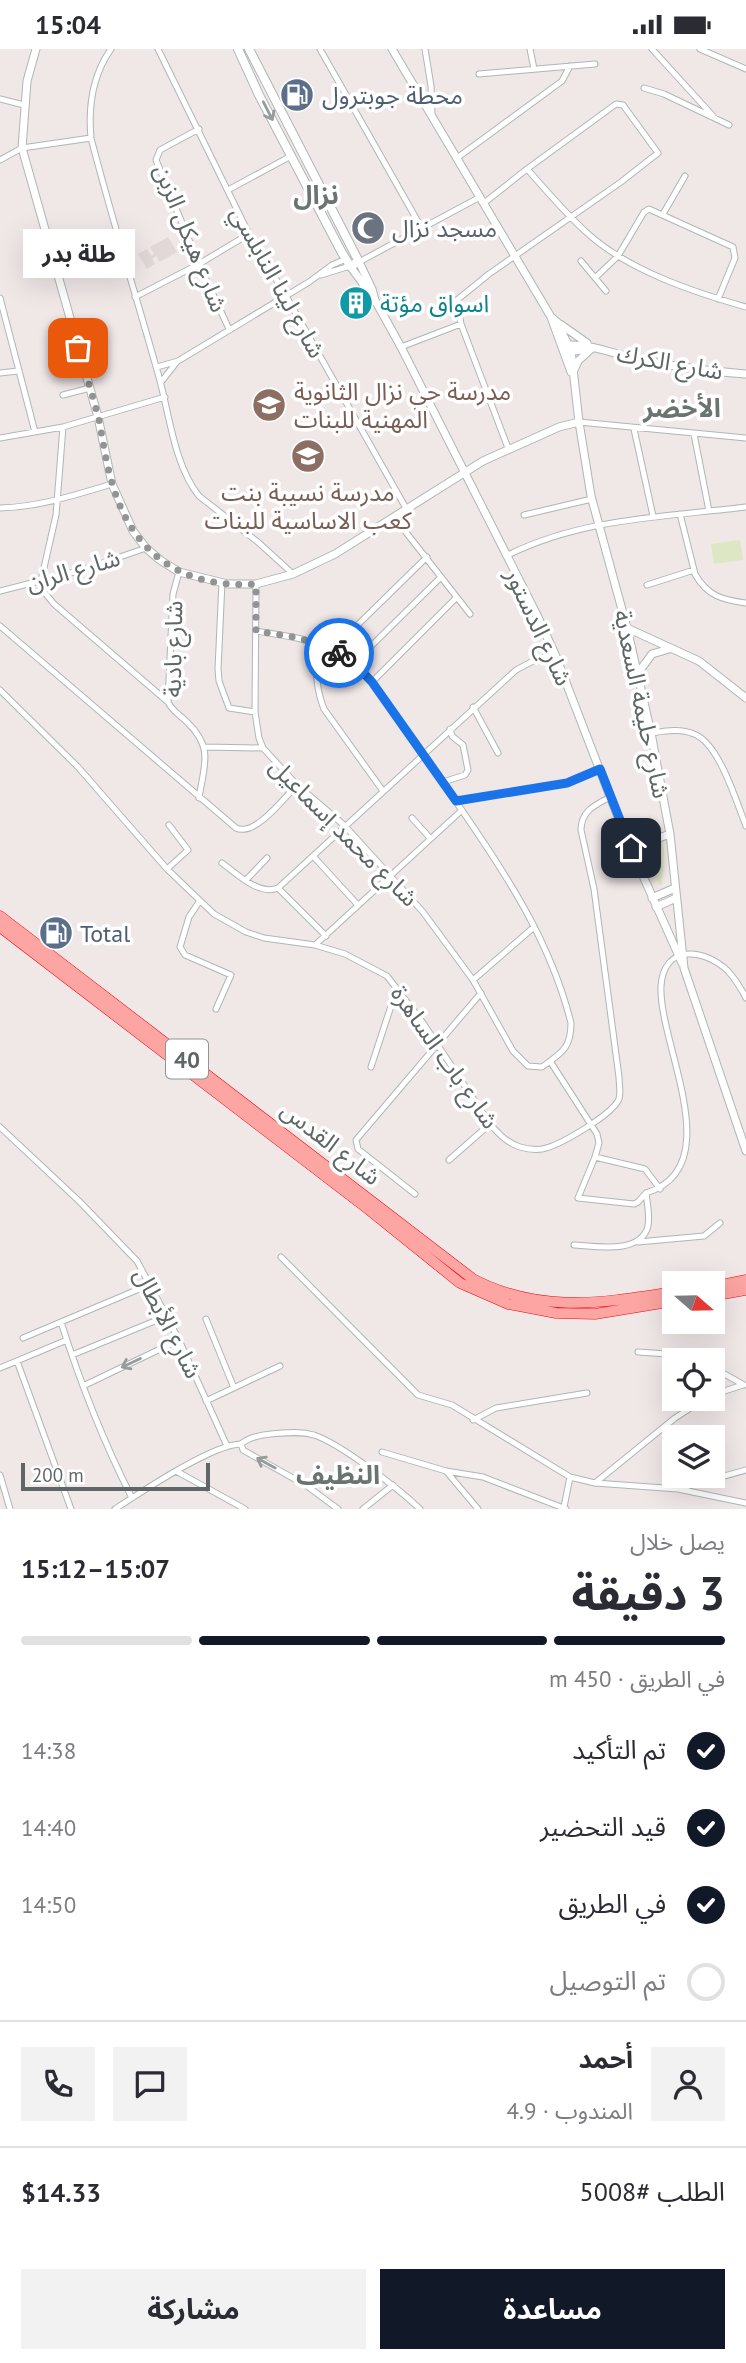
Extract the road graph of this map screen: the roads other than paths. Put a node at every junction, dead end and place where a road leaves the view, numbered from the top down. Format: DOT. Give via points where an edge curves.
graph roads {
  1 [pos="36,49"];
  2 [pos="111,49"];
  3 [pos="158,49"];
  4 [pos="238,49"];
  5 [pos="248,49"];
  6 [pos="320,49"];
  7 [pos="392,49"];
  8 [pos="425,49"];
  9 [pos="530,49"];
  10 [pos="652,49"];
  11 [pos="700,49"];
  12 [pos="595,64"];
  13 [pos="570,66"];
  14 [pos="534,69"];
  15 [pos="746,69"];
  16 [pos="479,74"];
  17 [pos="643,88"];
  18 [pos="0,99"];
  19 [pos="24,105"];
  20 [pos="714,117"];
  21 [pos="432,118"];
  22 [pos="729,125"];
  23 [pos="199,129"];
  24 [pos="92,138"];
  25 [pos="22,148"];
  26 [pos="291,156"];
  27 [pos="457,158"];
  28 [pos="0,160"];
  29 [pos="527,169"];
  30 [pos="685,176"];
  31 [pos="228,190"];
  32 [pos="482,200"];
  33 [pos="663,213"];
  34 [pos="571,217"];
  35 [pos="421,227"];
  36 [pos="249,234"];
  37 [pos="618,256"];
  38 [pos="516,257"];
  39 [pos="357,259"];
  40 [pos="581,261"];
  41 [pos="348,262"];
  42 [pos="199,264"];
  43 [pos="595,278"];
  44 [pos="606,291"];
  45 [pos="286,296"];
  46 [pos="135,297"];
  47 [pos="0,298"];
  48 [pos="718,299"];
  49 [pos="375,300"];
  50 [pos="746,307"];
  51 [pos="554,319"];
  52 [pos="461,324"];
  53 [pos="229,329"];
  54 [pos="401,347"];
  55 [pos="592,347"];
  56 [pos="566,348"];
  57 [pos="178,361"];
  58 [pos="156,367"];
  59 [pos="18,371"];
  60 [pos="0,373"];
  61 [pos="573,374"];
  62 [pos="746,374"];
  63 [pos="161,382"];
  64 [pos="89,387"];
  65 [pos="63,395"];
  66 [pos="165,397"];
  67 [pos="98,417"];
  68 [pos="579,425"];
  69 [pos="64,427"];
  70 [pos="635,429"];
  71 [pos="35,432"];
  72 [pos="694,434"];
  73 [pos="0,438"];
  74 [pos="743,438"];
  75 [pos="746,447"];
  76 [pos="508,448"];
  77 [pos="463,473"];
  78 [pos="112,484"];
  79 [pos="592,499"];
  80 [pos="58,500"];
  81 [pos="746,507"];
  82 [pos="0,508"];
  83 [pos="407,510"];
  84 [pos="709,511"];
  85 [pos="680,514"];
  86 [pos="524,515"];
  87 [pos="0,516"];
  88 [pos="653,516"];
  89 [pos="394,517"];
  90 [pos="598,524"];
  91 [pos="146,548"];
  92 [pos="506,555"];
  93 [pos="427,557"];
  94 [pos="694,570"];
  95 [pos="179,572"];
  96 [pos="293,573"];
  97 [pos="441,577"];
  98 [pos="41,581"];
  99 [pos="222,582"];
  100 [pos="256,584"];
  101 [pos="647,585"];
  102 [pos="0,591"];
  103 [pos="456,598"];
  104 [pos="746,603"];
  105 [pos="470,614"];
  106 [pos="0,626"];
  107 [pos="627,628"];
  108 [pos="256,631"];
  109 [pos="316,643"];
  110 [pos="670,648"];
  111 [pos="333,649"];
  112 [pos="555,654"];
  113 [pos="354,663"];
  114 [pos="638,673"];
  115 [pos="372,682"];
  116 [pos="0,690"];
  117 [pos="746,698"];
  118 [pos="169,702"];
  119 [pos="473,707"];
  120 [pos="255,712"];
  121 [pos="450,729"];
  122 [pos="651,733"];
  123 [pos="205,747"];
  124 [pos="263,748"];
  125 [pos="498,753"];
  126 [pos="423,754"];
  127 [pos="600,769"];
  128 [pos="443,782"];
  129 [pos="297,785"];
  130 [pos="383,791"];
  131 [pos="610,797"];
  132 [pos="199,798"];
  133 [pos="456,801"];
  134 [pos="462,810"];
  135 [pos="412,818"];
  136 [pos="169,825"];
  137 [pos="345,826"];
  138 [pos="746,826"];
  139 [pos="670,834"];
  140 [pos="430,838"];
  141 [pos="631,848"];
  142 [pos="313,856"];
  143 [pos="267,858"];
  144 [pos="222,863"];
  145 [pos="167,869"];
  146 [pos="390,874"];
  147 [pos="246,880"];
  148 [pos="278,888"];
  149 [pos="675,888"];
  150 [pos="652,898"];
  151 [pos="676,898"];
  152 [pos="199,902"];
  153 [pos="357,904"];
  154 [pos="656,907"];
  155 [pos="0,916"];
  156 [pos="0,927"];
  157 [pos="534,927"];
  158 [pos="326,936"];
  159 [pos="315,945"];
  160 [pos="680,955"];
  161 [pos="474,980"];
  162 [pos="399,991"];
  163 [pos="481,993"];
  164 [pos="746,997"];
  165 [pos="216,1009"];
  166 [pos="438,1046"];
  167 [pos="550,1061"];
  168 [pos="371,1067"];
  169 [pos="490,1124"];
  170 [pos="592,1124"];
  171 [pos="0,1127"];
  172 [pos="746,1151"];
  173 [pos="595,1157"];
  174 [pos="449,1160"];
  175 [pos="660,1189"];
  176 [pos="646,1193"];
  177 [pos="415,1194"];
  178 [pos="720,1223"];
  179 [pos="634,1242"];
  180 [pos="574,1245"];
  181 [pos="281,1257"];
  182 [pos="746,1280"];
  183 [pos="151,1284"];
  184 [pos="725,1284"];
  185 [pos="746,1290"];
  186 [pos="662,1294"];
  187 [pos="725,1294"];
  188 [pos="662,1303"];
  189 [pos="167,1316"];
  190 [pos="206,1319"];
  191 [pos="61,1322"];
  192 [pos="23,1338"];
  193 [pos="67,1340"];
  194 [pos="179,1340"];
  195 [pos="638,1352"];
  196 [pos="662,1354"];
  197 [pos="72,1356"];
  198 [pos="17,1361"];
  199 [pos="280,1366"];
  200 [pos="0,1368"];
  201 [pos="725,1374"];
  202 [pos="745,1385"];
  203 [pos="83,1386"];
  204 [pos="234,1388"];
  205 [pos="725,1391"];
  206 [pos="587,1393"];
  207 [pos="206,1401"];
  208 [pos="686,1411"];
  209 [pos="473,1420"];
  210 [pos="242,1443"];
  211 [pos="227,1445"];
  212 [pos="382,1452"];
  213 [pos="746,1470"];
  214 [pos="176,1471"];
  215 [pos="446,1471"];
  216 [pos="0,1476"];
  217 [pos="570,1476"];
  218 [pos="595,1483"];
  219 [pos="393,1485"];
  220 [pos="678,1489"];
  221 [pos="132,1498"];
  222 [pos="746,1503"];
  223 [pos="565,1508"];
  224 [pos="10,1509"];
  225 [pos="71,1509"];
  226 [pos="115,1509"];
  227 [pos="245,1509"];
  228 [pos="338,1509"];
  229 [pos="363,1509"];
  230 [pos="421,1509"];
  231 [pos="478,1509"];
  1 -- 19 [label="street"];
  2 -- 24 [label="street" via="92,92"];
  3 -- 23 [label="street, شارع لينا النابلسي"];
  4 -- 26 [label="main road, شارع الدستور, one-way"];
  5 -- 39 [label="main road, شارع الدستور"];
  6 -- 35 [label="street"];
  7 -- 21 [label="street, شارع حليمة السعدية"];
  8 -- 21 [label="street"];
  9 -- 14 [label="street"];
  10 -- 20 [label="street"];
  11 -- 15 [label="street"];
  12 -- 13 [label="street"];
  13 -- 14 [label="street"];
  13 -- 27 [label="street" via="562,81"];
  14 -- 16 [label="street"];
  17 -- 20 [label="street"];
  18 -- 19 [label="street"];
  19 -- 25 [label="street"];
  20 -- 22 [label="street"];
  21 -- 27 [label="street, شارع حليمة السعدية"];
  23 -- 31 [label="street, شارع لينا النابلسي"];
  23 -- 42 [label="street, شارع هيكل الزبن" via="160,150 156,160"];
  24 -- 25 [label="street"];
  24 -- 46 [label="street"];
  25 -- 28 [label="street"];
  25 -- 64 [label="street"];
  26 -- 31 [label="street"];
  26 -- 41 [label="main road, شارع الدستور"];
  27 -- 32 [label="street, شارع حليمة السعدية"];
  29 -- 32 [label="street"];
  29 -- 34 [label="street"];
  29 -- 34 [label="street" via="614,106 623,105 658,155"];
  30 -- 33 [label="street"];
  31 -- 36 [label="street, شارع لينا النابلسي"];
  32 -- 35 [label="street"];
  32 -- 38 [label="street, شارع حليمة السعدية"];
  33 -- 37 [label="street" via="646,210"];
  33 -- 48 [label="street" via="733,247 735,258"];
  34 -- 37 [label="street"];
  34 -- 38 [label="street"];
  35 -- 39 [label="street"];
  36 -- 42 [label="street"];
  36 -- 45 [label="street, شارع لينا النابلسي"];
  37 -- 43 [label="street"];
  37 -- 48 [label="street"];
  38 -- 51 [label="street, شارع حليمة السعدية"];
  38 -- 52 [label="street" via="459,297 456,305"];
  39 -- 41 [label="main road"];
  39 -- 49 [label="street, شارع الدستور"];
  40 -- 43 [label="street"];
  41 -- 45 [label="street" via="332,265"];
  41 -- 49 [label="street, شارع الدستور"];
  42 -- 46 [label="street"];
  42 -- 53 [label="street, شارع هيكل الزبن"];
  43 -- 44 [label="street"];
  45 -- 53 [label="street"];
  45 -- 83 [label="street, شارع لينا النابلسي"];
  46 -- 58 [label="street"];
  47 -- 59 [label="street"];
  48 -- 50 [label="street"];
  49 -- 54 [label="street, شارع الدستور"];
  51 -- 55 [label="street"];
  51 -- 56 [label="street, شارع حليمة السعدية"];
  52 -- 54 [label="street"];
  52 -- 76 [label="street"];
  53 -- 57 [label="street"];
  54 -- 77 [label="street, شارع الدستور"];
  55 -- 56 [label="street, شارع الكرك"];
  55 -- 61 [label="street"];
  55 -- 62 [label="street, شارع الكرك" via="666,365"];
  56 -- 61 [label="street, شارع حليمة السعدية"];
  57 -- 58 [label="street"];
  57 -- 63 [label="street"];
  58 -- 63 [label="street"];
  59 -- 60 [label="street"];
  59 -- 71 [label="street"];
  61 -- 68 [label="street, شارع حليمة السعدية"];
  63 -- 66 [label="street"];
  64 -- 65 [label="street"];
  64 -- 67 [label="street"];
  66 -- 67 [label="street"];
  66 -- 96 [label="street" via="191,486"];
  67 -- 69 [label="street"];
  67 -- 78 [label="street"];
  68 -- 70 [label="street"];
  68 -- 76 [label="street"];
  68 -- 79 [label="street, شارع حليمة السعدية"];
  69 -- 71 [label="street"];
  69 -- 80 [label="street"];
  70 -- 72 [label="street"];
  70 -- 88 [label="street"];
  71 -- 73 [label="street"];
  72 -- 74 [label="street"];
  72 -- 84 [label="street"];
  74 -- 75 [label="street"];
  76 -- 77 [label="street"];
  77 -- 83 [label="street"];
  77 -- 92 [label="street, شارع الدستور"];
  78 -- 80 [label="street"];
  78 -- 91 [label="street" via="133,531"];
  79 -- 86 [label="street"];
  79 -- 90 [label="street, شارع حليمة السعدية"];
  80 -- 82 [label="street"];
  80 -- 98 [label="street"];
  81 -- 84 [label="street"];
  82 -- 87 [label="street"];
  83 -- 89 [label="street"];
  84 -- 85 [label="street"];
  85 -- 88 [label="street"];
  85 -- 94 [label="street"];
  88 -- 90 [label="street"];
  89 -- 93 [label="street"];
  89 -- 96 [label="street" via="335,554"];
  90 -- 92 [label="street"];
  90 -- 107 [label="street, شارع حليمة السعدية"];
  91 -- 95 [label="street"];
  91 -- 98 [label="street, شارع الران"];
  92 -- 112 [label="street, شارع الدستور"];
  93 -- 97 [label="street"];
  93 -- 111 [label="street"];
  94 -- 101 [label="street"];
  94 -- 104 [label="street" via="711,594"];
  95 -- 99 [label="street"];
  95 -- 118 [label="street, شارع بادية" via="173,594"];
  96 -- 100 [label="street"];
  97 -- 103 [label="street"];
  97 -- 113 [label="street"];
  98 -- 102 [label="street, شارع الران"];
  98 -- 118 [label="street" via="54,604"];
  99 -- 100 [label="street"];
  99 -- 120 [label="street" via="219,681 229,708"];
  100 -- 108 [label="street, شارع محمد إسماعيل"];
  103 -- 105 [label="street"];
  103 -- 115 [label="street"];
  106 -- 132 [label="street"];
  107 -- 110 [label="street"];
  107 -- 114 [label="street, شارع حليمة السعدية"];
  108 -- 109 [label="street"];
  108 -- 120 [label="street, شارع محمد إسماعيل"];
  109 -- 111 [label="street"];
  109 -- 130 [label="street" via="320,699"];
  110 -- 114 [label="street" via="652,654"];
  110 -- 117 [label="street" via="708,667"];
  111 -- 113 [label="street"];
  112 -- 119 [label="street" via="516,670"];
  112 -- 127 [label="street, شارع الدستور"];
  113 -- 115 [label="street"];
  114 -- 122 [label="street, شارع حليمة السعدية"];
  115 -- 126 [label="street"];
  116 -- 145 [label="street, شارع باب الساهرة" via="89,778"];
  118 -- 123 [label="street, شارع بادية"];
  119 -- 121 [label="street"];
  119 -- 125 [label="street"];
  120 -- 124 [label="street, شارع محمد إسماعيل"];
  121 -- 126 [label="street"];
  121 -- 128 [label="street" via="463,745 468,770"];
  122 -- 138 [label="street" via="683,731 705,740"];
  122 -- 139 [label="street, شارع حليمة السعدية"];
  123 -- 124 [label="street"];
  123 -- 132 [label="street"];
  124 -- 129 [label="street, شارع محمد إسماعيل"];
  126 -- 128 [label="street"];
  126 -- 130 [label="street"];
  127 -- 131 [label="street, شارع الدستور"];
  127 -- 133 [label="street" via="567,783"];
  128 -- 133 [label="street"];
  129 -- 132 [label="street" via="249,830 236,828"];
  129 -- 137 [label="street, شارع محمد إسماعيل"];
  130 -- 137 [label="street"];
  131 -- 141 [label="street, شارع الدستور"];
  131 -- 170 [label="street, شارع باب الساهرة" via="587,811 581,825 596,899 620,1091 617,1103"];
  133 -- 134 [label="street"];
  134 -- 140 [label="street"];
  134 -- 157 [label="street"];
  135 -- 140 [label="street"];
  136 -- 145 [label="street" via="188,850"];
  137 -- 142 [label="street"];
  137 -- 146 [label="street, شارع محمد إسماعيل"];
  139 -- 141 [label="street"];
  139 -- 149 [label="street, شارع حليمة السعدية"];
  140 -- 146 [label="street"];
  141 -- 150 [label="street, شارع الدستور"];
  142 -- 148 [label="street"];
  142 -- 153 [label="street"];
  143 -- 147 [label="street"];
  144 -- 147 [label="street"];
  145 -- 152 [label="street, شارع باب الساهرة"];
  146 -- 153 [label="street"];
  146 -- 161 [label="street, شارع محمد إسماعيل"];
  147 -- 148 [label="street" via="262,888"];
  148 -- 158 [label="street"];
  149 -- 150 [label="street"];
  149 -- 151 [label="street, شارع حليمة السعدية"];
  150 -- 154 [label="street, شارع الدستور"];
  151 -- 154 [label="street"];
  151 -- 160 [label="street, شارع حليمة السعدية"];
  152 -- 159 [label="street, شارع باب الساهرة" via="246,932"];
  152 -- 165 [label="street" via="180,947 185,955 230,975"];
  153 -- 158 [label="street"];
  154 -- 160 [label="street, شارع الدستور"];
  155 -- 186 [label="highway, شارع القدس / 40" via="473,1279 529,1300 575,1305"];
  156 -- 188 [label="highway, شارع القدس / 40" via="467,1287 508,1304 556,1313 595,1314"];
  157 -- 161 [label="street"];
  157 -- 167 [label="street" via="553,965 570,1023 568,1046"];
  158 -- 159 [label="street"];
  159 -- 162 [label="street, شارع باب الساهرة" via="381,971"];
  160 -- 164 [label="street" via="702,957 723,968"];
  160 -- 172 [label="street, شارع الدستور"];
  160 -- 175 [label="street" via="666,967 661,986 666,1031 684,1101 687,1146 675,1177"];
  161 -- 163 [label="street, شارع محمد إسماعيل"];
  162 -- 166 [label="street, شارع باب الساهرة"];
  162 -- 168 [label="street"];
  163 -- 166 [label="street"];
  163 -- 167 [label="street, شارع محمد إسماعيل" via="521,1061 536,1068"];
  166 -- 169 [label="street, شارع باب الساهرة"];
  166 -- 177 [label="street" via="355,1143"];
  167 -- 170 [label="street"];
  169 -- 170 [label="street, شارع باب الساهرة" via="512,1144 533,1149 561,1142"];
  169 -- 174 [label="street"];
  170 -- 173 [label="street" via="599,1141"];
  171 -- 183 [label="street, شارع الأبطال" via="132,1254"];
  173 -- 175 [label="street" via="645,1169"];
  173 -- 176 [label="street" via="578,1198 636,1203"];
  175 -- 176 [label="street"];
  176 -- 179 [label="street" via="647,1228"];
  178 -- 179 [label="street" via="704,1235"];
  179 -- 180 [label="street" via="621,1247"];
  181 -- 209 [label="street" via="418,1395 452,1405"];
  182 -- 184 [label="highway"];
  183 -- 189 [label="street, شارع الأبطال"];
  183 -- 191 [label="street"];
  185 -- 187 [label="highway"];
  189 -- 194 [label="street, شارع الأبطال"];
  189 -- 197 [label="street"];
  190 -- 204 [label="street"];
  191 -- 192 [label="street"];
  191 -- 193 [label="street"];
  193 -- 197 [label="street"];
  193 -- 198 [label="street"];
  194 -- 203 [label="street, one-way"];
  194 -- 207 [label="street, شارع الأبطال"];
  195 -- 196 [label="street"];
  197 -- 203 [label="street"];
  198 -- 200 [label="street"];
  198 -- 225 [label="street"];
  199 -- 204 [label="street"];
  201 -- 202 [label="street"];
  202 -- 205 [label="street"];
  203 -- 221 [label="street"];
  204 -- 207 [label="street"];
  206 -- 209 [label="street" via="496,1408"];
  207 -- 211 [label="street, شارع الأبطال"];
  208 -- 218 [label="street"];
  209 -- 217 [label="street"];
  210 -- 211 [label="street"];
  210 -- 219 [label="street" via="292,1432 313,1435"];
  228 -- 210 [label="street, one-way" via="243,1450"];
  211 -- 214 [label="street"];
  212 -- 215 [label="street"];
  213 -- 220 [label="street"];
  214 -- 221 [label="street"];
  214 -- 227 [label="street"];
  215 -- 223 [label="street" via="483,1477"];
  215 -- 231 [label="street"];
  216 -- 224 [label="street"];
  217 -- 218 [label="street"];
  217 -- 223 [label="street"];
  218 -- 220 [label="street"];
  219 -- 229 [label="street"];
  219 -- 230 [label="street"];
  220 -- 222 [label="street"];
  221 -- 226 [label="street"];
}
